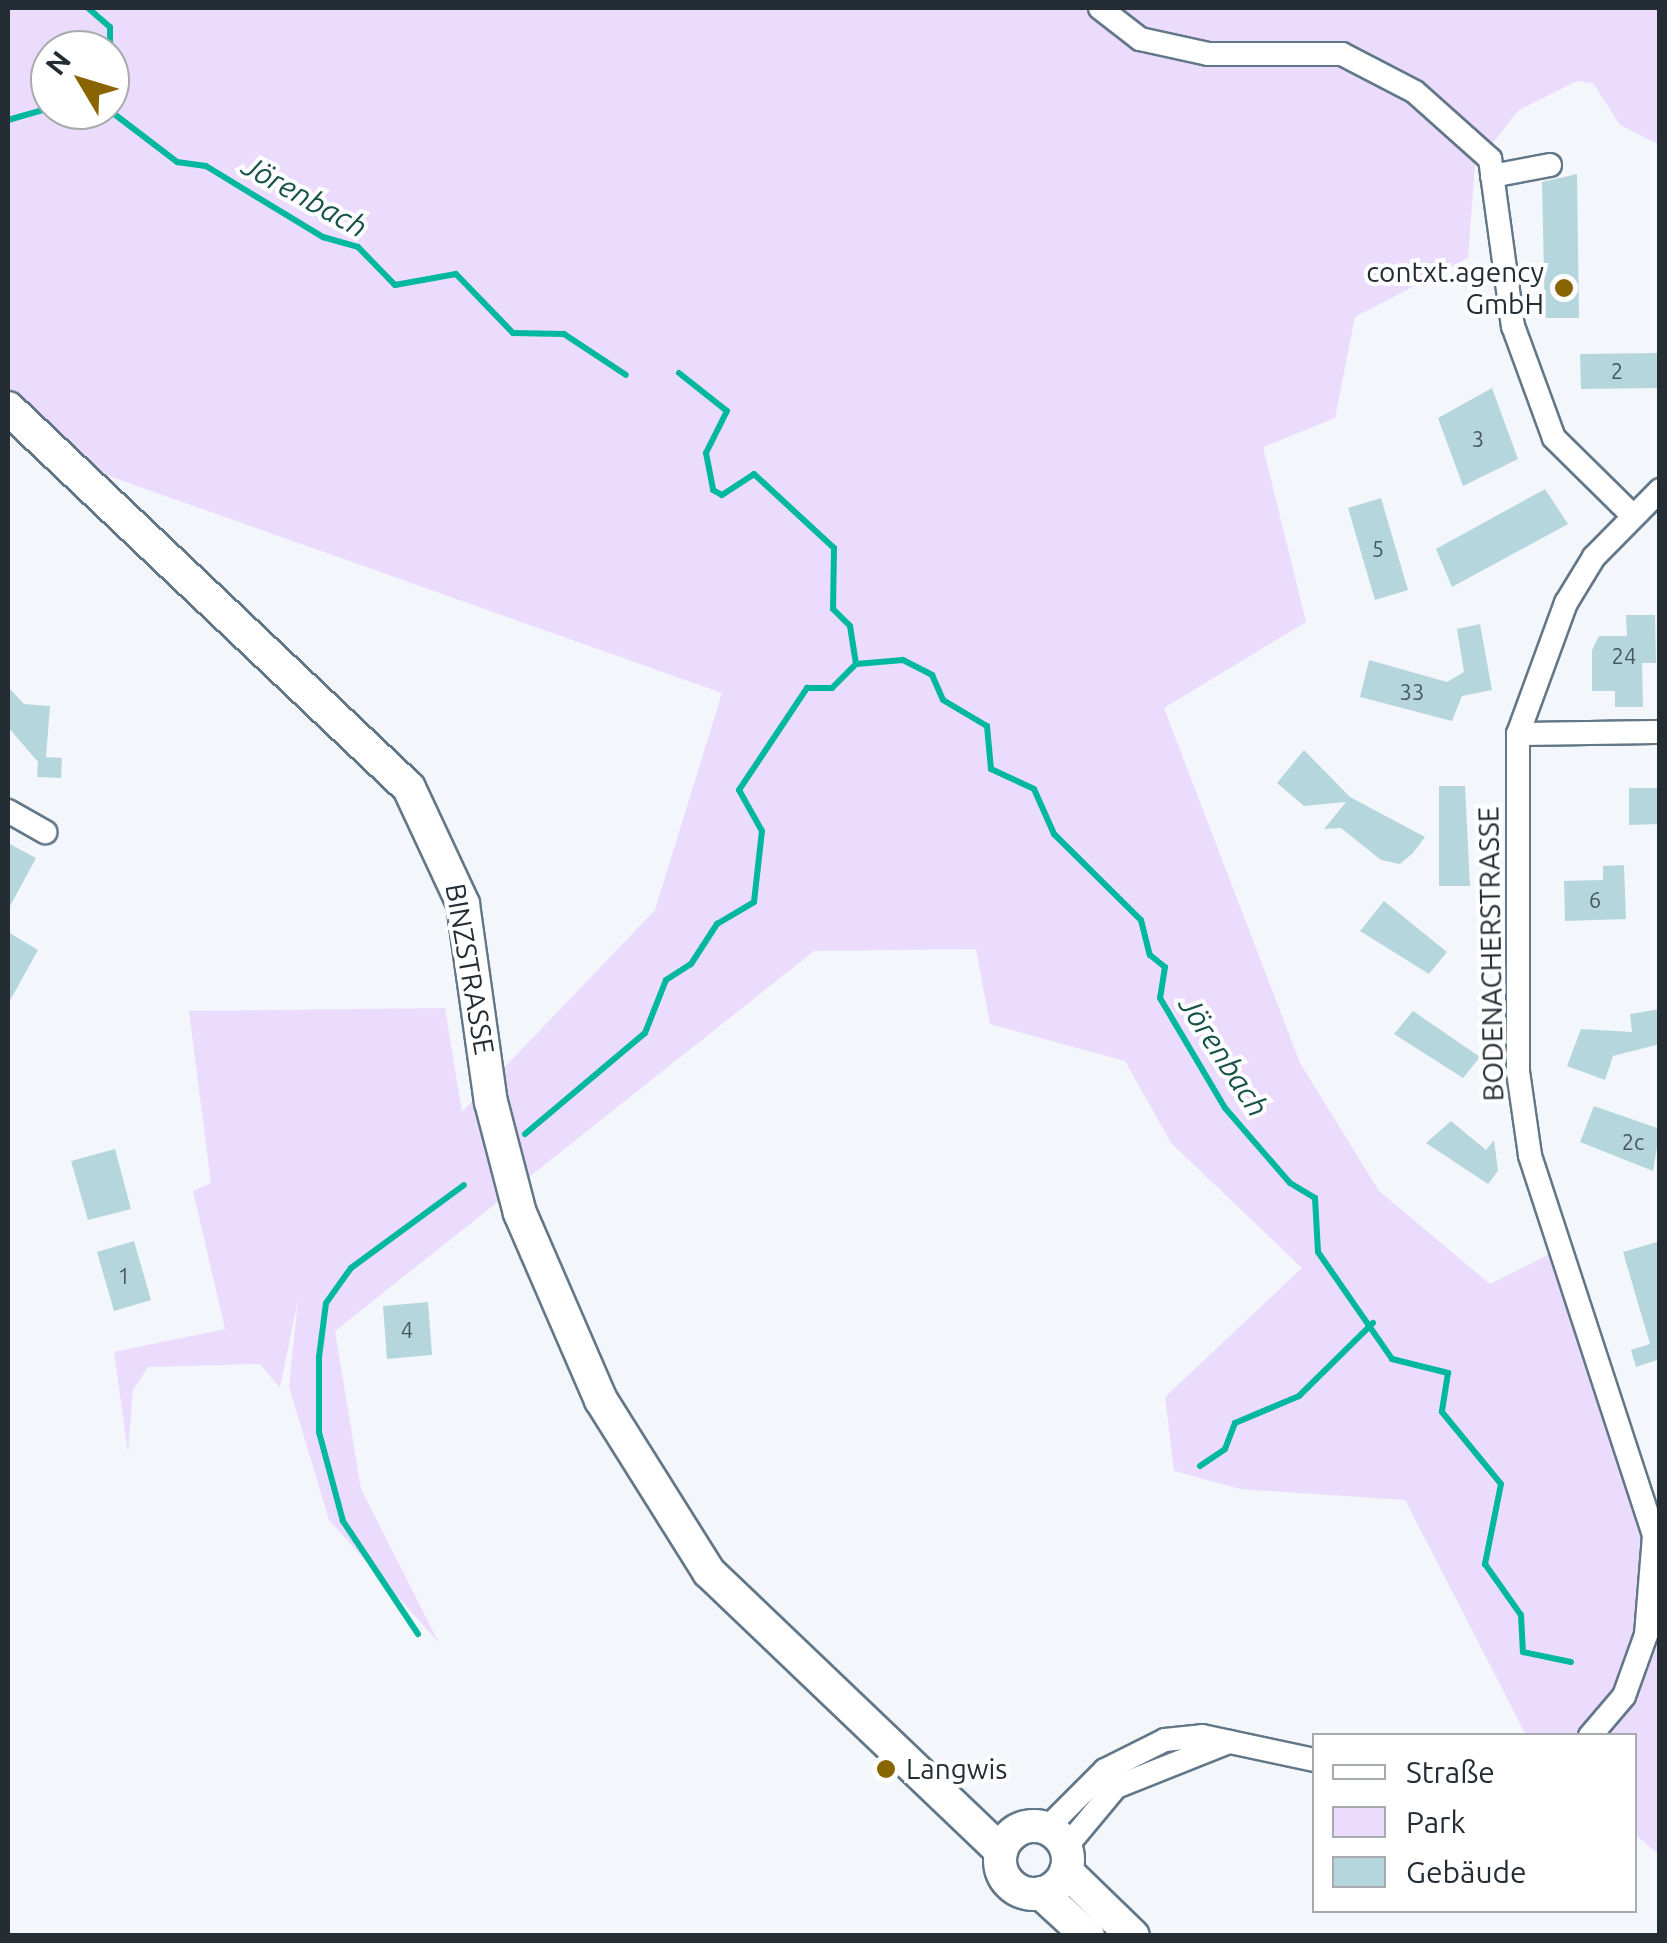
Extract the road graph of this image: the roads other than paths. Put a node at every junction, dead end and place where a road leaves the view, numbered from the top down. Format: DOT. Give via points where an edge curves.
graph roads {
  1 [pos="1100,8"];
  2 [pos="1550,165"];
  3 [pos="1491,167"];
  4 [pos="8,408"];
  5 [pos="1660,490"];
  6 [pos="1630,514"];
  7 [pos="1660,732"];
  8 [pos="1518,734"];
  9 [pos="8,811"];
  10 [pos="45,832"];
  11 [pos="1657,1534"];
  12 [pos="1593,1733"];
  13 [pos="1312,1760"];
  14 [pos="1039,1845"];
  15 [pos="1042,1893"];
  16 [pos="1088,1936"];
  17 [pos="1134,1936"];
  1 -- 3 [label="street" via="1140,39 1208,54 1342,54 1414,92"];
  2 -- 3 [label="street"];
  3 -- 6 [label="street" via="1514,326 1554,438"];
  4 -- 14 [label="main road, BINZSTRASSE" via="336,712 428,816 464,904 491,1102 538,1266 626,1445 697,1543 964,1796"];
  5 -- 6 [label="street, BODENACHERSTRASSE"];
  6 -- 8 [label="street, BODENACHERSTRASSE" via="1566,603"];
  7 -- 8 [label="street"];
  8 -- 11 [label="street, BODENACHERSTRASSE" via="1517,1020 1530,1155"];
  9 -- 10 [label="street"];
  11 -- 12 [label="street, BODENACHERSTRASSE" via="1646,1635 1624,1696"];
  13 -- 14 [label="street" via="1229,1742 1116,1787"];
  14 -- 15 [label="main road"];
  14 -- 15 [label="main road" via="1010,1883"];
  14 -- 17 [label="main road, BINZSTRASSE"];
  15 -- 16 [label="main road"];
}
